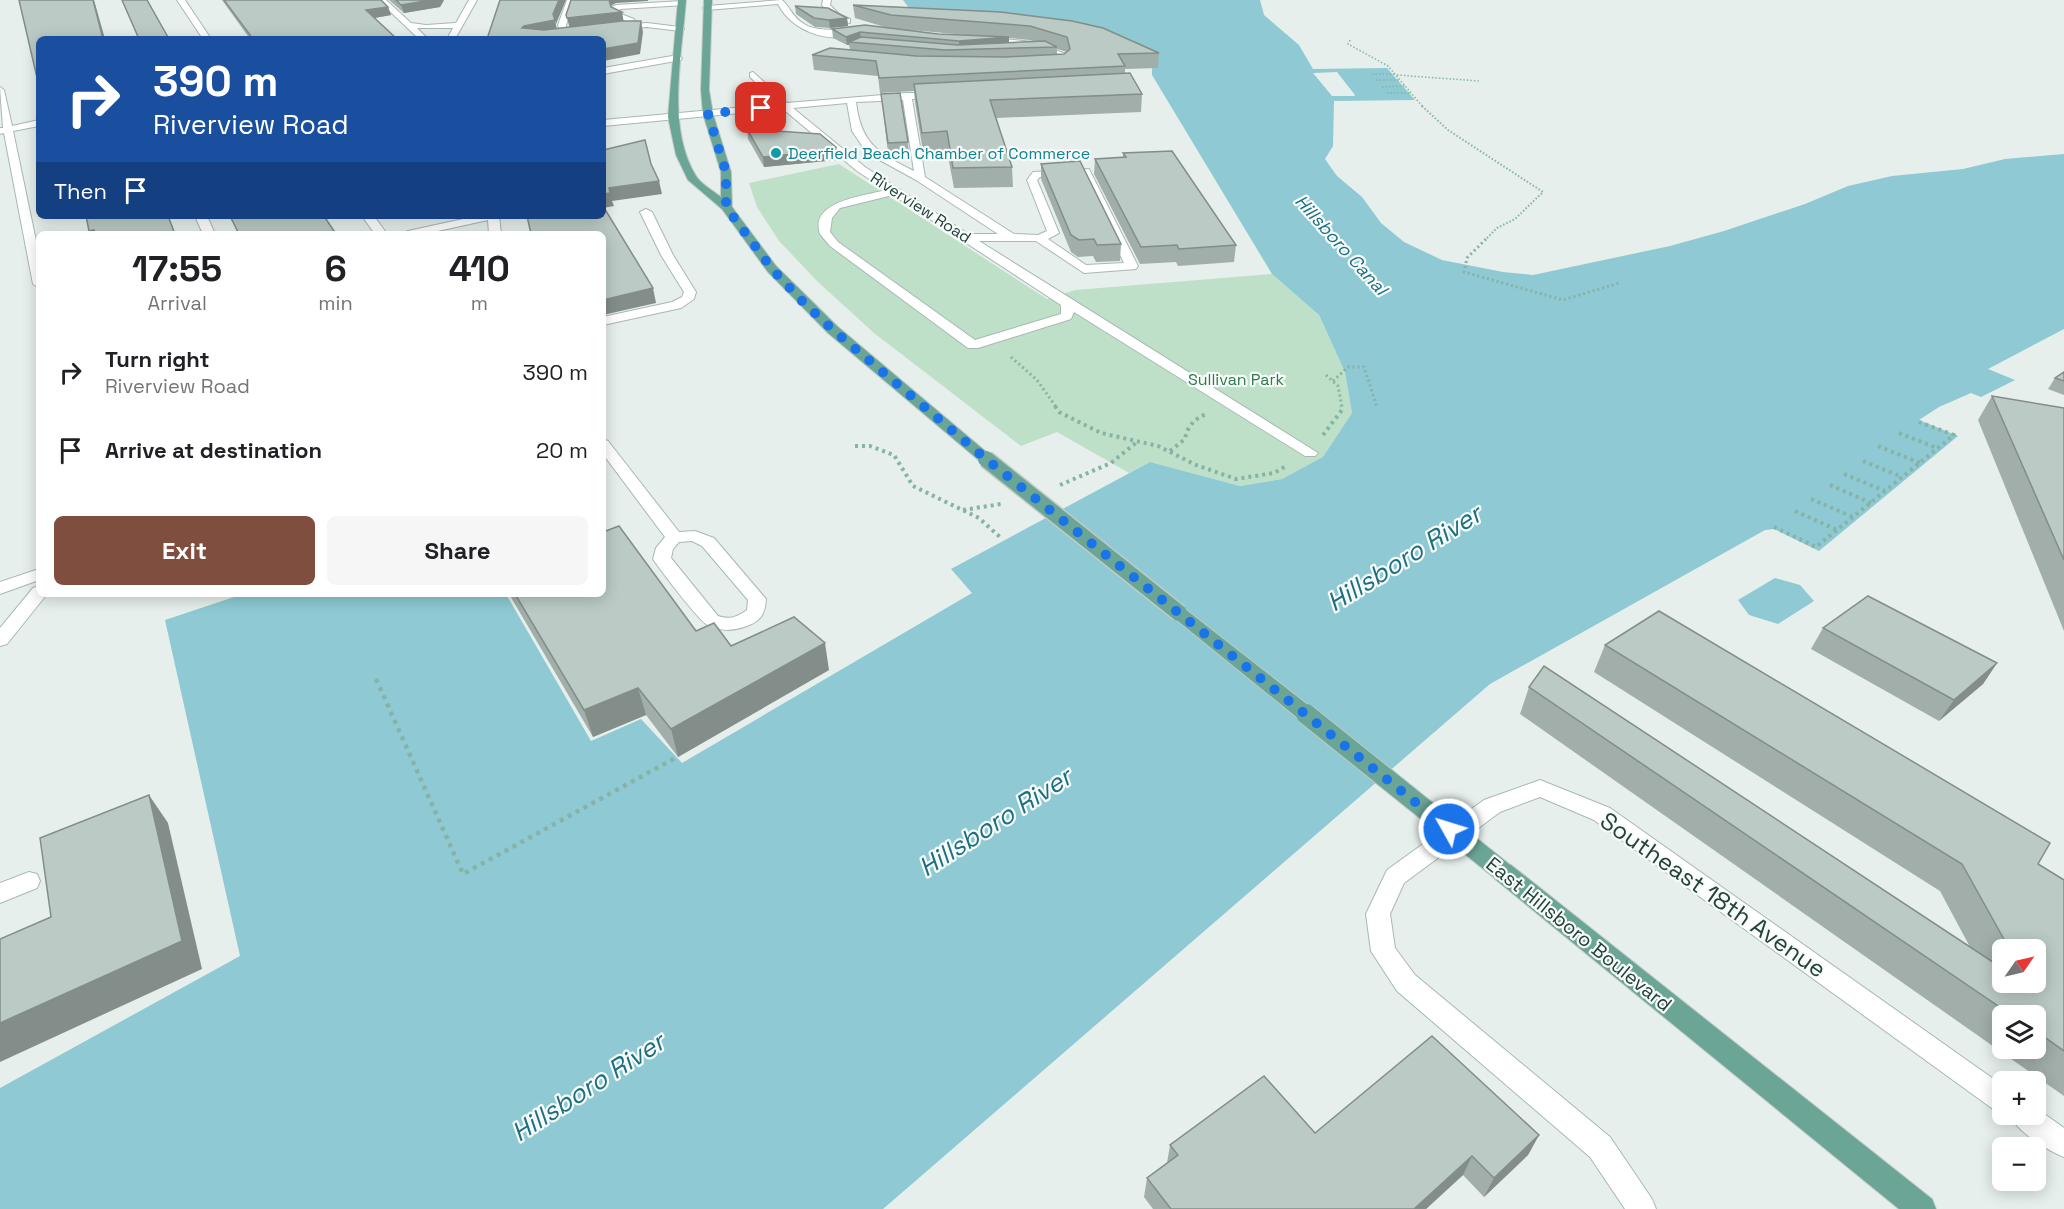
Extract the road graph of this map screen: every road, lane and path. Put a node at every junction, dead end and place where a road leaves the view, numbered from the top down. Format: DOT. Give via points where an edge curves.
graph roads {
  1 [pos="181,0"];
  2 [pos="382,0"];
  3 [pos="473,0"];
  4 [pos="571,0"];
  5 [pos="827,0"];
  6 [pos="782,1"];
  7 [pos="682,2"];
  8 [pos="705,6"];
  9 [pos="670,15"];
  10 [pos="681,15"];
  11 [pos="650,17"];
  12 [pos="631,21"];
  13 [pos="410,25"];
  14 [pos="459,25"];
  15 [pos="680,28"];
  16 [pos="554,35"];
  17 [pos="205,36"];
  18 [pos="421,36"];
  19 [pos="453,36"];
  20 [pos="978,39"];
  21 [pos="1350,40"];
  22 [pos="706,48"];
  23 [pos="1047,49"];
  24 [pos="1016,52"];
  25 [pos="678,58"];
  26 [pos="1045,65"];
  27 [pos="606,71"];
  28 [pos="1371,74"];
  29 [pos="1396,74"];
  30 [pos="753,75"];
  31 [pos="1377,80"];
  32 [pos="1400,80"];
  33 [pos="1479,81"];
  34 [pos="1406,86"];
  35 [pos="1382,87"];
  36 [pos="0,90"];
  37 [pos="1387,93"];
  38 [pos="1411,93"];
  39 [pos="953,94"];
  40 [pos="907,96"];
  41 [pos="851,100"];
  42 [pos="785,106"];
  43 [pos="708,114"];
  44 [pos="673,117"];
  45 [pos="606,123"];
  46 [pos="36,124"];
  47 [pos="3,131"];
  48 [pos="920,178"];
  49 [pos="895,191"];
  50 [pos="726,207"];
  51 [pos="646,212"];
  52 [pos="479,219"];
  53 [pos="422,231"];
  54 [pos="966,237"];
  55 [pos="1011,238"];
  56 [pos="1039,238"];
  57 [pos="36,271"];
  58 [pos="1619,283"];
  59 [pos="1067,303"];
  60 [pos="606,320"];
  61 [pos="990,339"];
  62 [pos="1326,375"];
  63 [pos="1334,381"];
  64 [pos="1231,403"];
  65 [pos="1377,408"];
  66 [pos="1919,422"];
  67 [pos="1899,433"];
  68 [pos="855,446"];
  69 [pos="1878,446"];
  70 [pos="606,448"];
  71 [pos="1938,448"];
  72 [pos="1170,451"];
  73 [pos="1310,453"];
  74 [pos="1863,461"];
  75 [pos="1920,463"];
  76 [pos="1844,474"];
  77 [pos="1902,477"];
  78 [pos="1830,485"];
  79 [pos="1885,491"];
  80 [pos="1811,499"];
  81 [pos="1871,503"];
  82 [pos="1795,511"];
  83 [pos="1853,517"];
  84 [pos="1774,527"];
  85 [pos="1837,530"];
  86 [pos="674,537"];
  87 [pos="1001,538"];
  88 [pos="36,575"];
  89 [pos="0,588"];
  90 [pos="36,596"];
  91 [pos="0,640"];
  92 [pos="376,680"];
  93 [pos="677,757"];
  94 [pos="29,881"];
  95 [pos="0,893"];
  96 [pos="1992,1093"];
  97 [pos="2037,1125"];
  98 [pos="2064,1144"];
  99 [pos="1642,1209"];
  100 [pos="1922,1209"];
  1 -- 17 [label="street"];
  2 -- 13 [label="street"];
  3 -- 14 [label="street"];
  4 -- 16 [label="street" via="562,25 569,33"];
  5 -- 6 [label="street" via="826,5 836,16 866,29 822,34 790,19 784,13"];
  6 -- 8 [label="street"];
  7 -- 10 [label="main road, East Hillsboro Boulevard"];
  7 -- 12 [label="street" via="616,7 618,15"];
  8 -- 22 [label="main road"];
  9 -- 10 [label="street"];
  10 -- 15 [label="main road, East Hillsboro Boulevard"];
  10 -- 22 [label="main road" via="695,20"];
  11 -- 12 [label="street"];
  12 -- 15 [label="street" via="610,26"];
  13 -- 14 [label="street"];
  13 -- 18 [label="street"];
  14 -- 19 [label="street"];
  15 -- 25 [label="main road, East Hillsboro Boulevard"];
  20 -- 23 [label="street" via="1011,40"];
  21 -- 29 [label="path" via="1348,44"];
  22 -- 43 [label="main road"];
  23 -- 24 [label="street"];
  23 -- 26 [label="street" via="1063,56 1064,64"];
  25 -- 27 [label="street"];
  25 -- 44 [label="main road, East Hillsboro Boulevard"];
  28 -- 29 [label="path"];
  29 -- 32 [label="path"];
  29 -- 33 [label="path"];
  30 -- 42 [label="street, Riverview Road"];
  31 -- 32 [label="path"];
  32 -- 34 [label="path"];
  34 -- 35 [label="path"];
  34 -- 38 [label="path"];
  36 -- 47 [label="street"];
  37 -- 38 [label="path"];
  38 -- 58 [label="path" via="1448,130 1543,192 1467,258 1464,272 1563,300"];
  39 -- 40 [label="street"];
  40 -- 41 [label="street"];
  40 -- 48 [label="street"];
  41 -- 42 [label="street"];
  41 -- 48 [label="street" via="859,139 867,151"];
  42 -- 43 [label="street"];
  42 -- 49 [label="street, Riverview Road" via="834,148"];
  43 -- 44 [label="street"];
  43 -- 50 [label="main road" via="726,172"];
  44 -- 45 [label="street"];
  44 -- 50 [label="main road, East Hillsboro Boulevard" via="681,155 693,180"];
  46 -- 47 [label="street"];
  47 -- 57 [label="street"];
  48 -- 55 [label="street"];
  49 -- 54 [label="street, Riverview Road"];
  49 -- 61 [label="street" via="836,206 826,217 824,232 834,244 973,345"];
  50 -- 100 [label="main road, East Hillsboro Boulevard, bridge" via="772,269 803,302 986,459"];
  51 -- 60 [label="street" via="667,255 686,282 688,299"];
  52 -- 53 [label="street"];
  54 -- 55 [label="street"];
  54 -- 59 [label="street, Riverview Road"];
  55 -- 56 [label="street"];
  56 -- 56 [label="street" via="1084,269 1132,266 1085,171 1037,174 1032,180 1053,232"];
  59 -- 61 [label="street" via="1066,316"];
  59 -- 64 [label="street, Riverview Road"];
  61 -- 72 [label="path" via="1037,380 1059,412 1101,433"];
  62 -- 63 [label="path"];
  63 -- 65 [label="path" via="1348,367 1364,367"];
  63 -- 73 [label="path" via="1342,410"];
  64 -- 72 [label="path" via="1199,417 1187,429 1185,439"];
  64 -- 73 [label="street, Riverview Road"];
  66 -- 71 [label="path" via="1954,435"];
  67 -- 71 [label="path"];
  68 -- 87 [label="path" via="870,446 894,454 913,486 979,518"];
  69 -- 75 [label="path"];
  70 -- 86 [label="street"];
  71 -- 75 [label="path"];
  72 -- 73 [label="path" via="1236,479 1274,473"];
  74 -- 77 [label="path"];
  75 -- 77 [label="path"];
  76 -- 79 [label="path"];
  77 -- 79 [label="path"];
  78 -- 81 [label="path"];
  79 -- 81 [label="path"];
  80 -- 83 [label="path"];
  81 -- 83 [label="path"];
  82 -- 85 [label="path"];
  83 -- 85 [label="path"];
  84 -- 85 [label="path" via="1816,546"];
  86 -- 86 [label="street" via="662,559 712,620 726,625 756,613 757,599 708,542 695,536"];
  88 -- 89 [label="street"];
  90 -- 91 [label="street"];
  92 -- 93 [label="path" via="463,874"];
  94 -- 95 [label="street"];
  96 -- 99 [label="street, Southeast 18th Avenue" via="1602,814 1540,788 1492,806 1395,877 1378,914 1383,951 1406,983 1600,1147"];
  97 -- 98 [label="street"];
}
